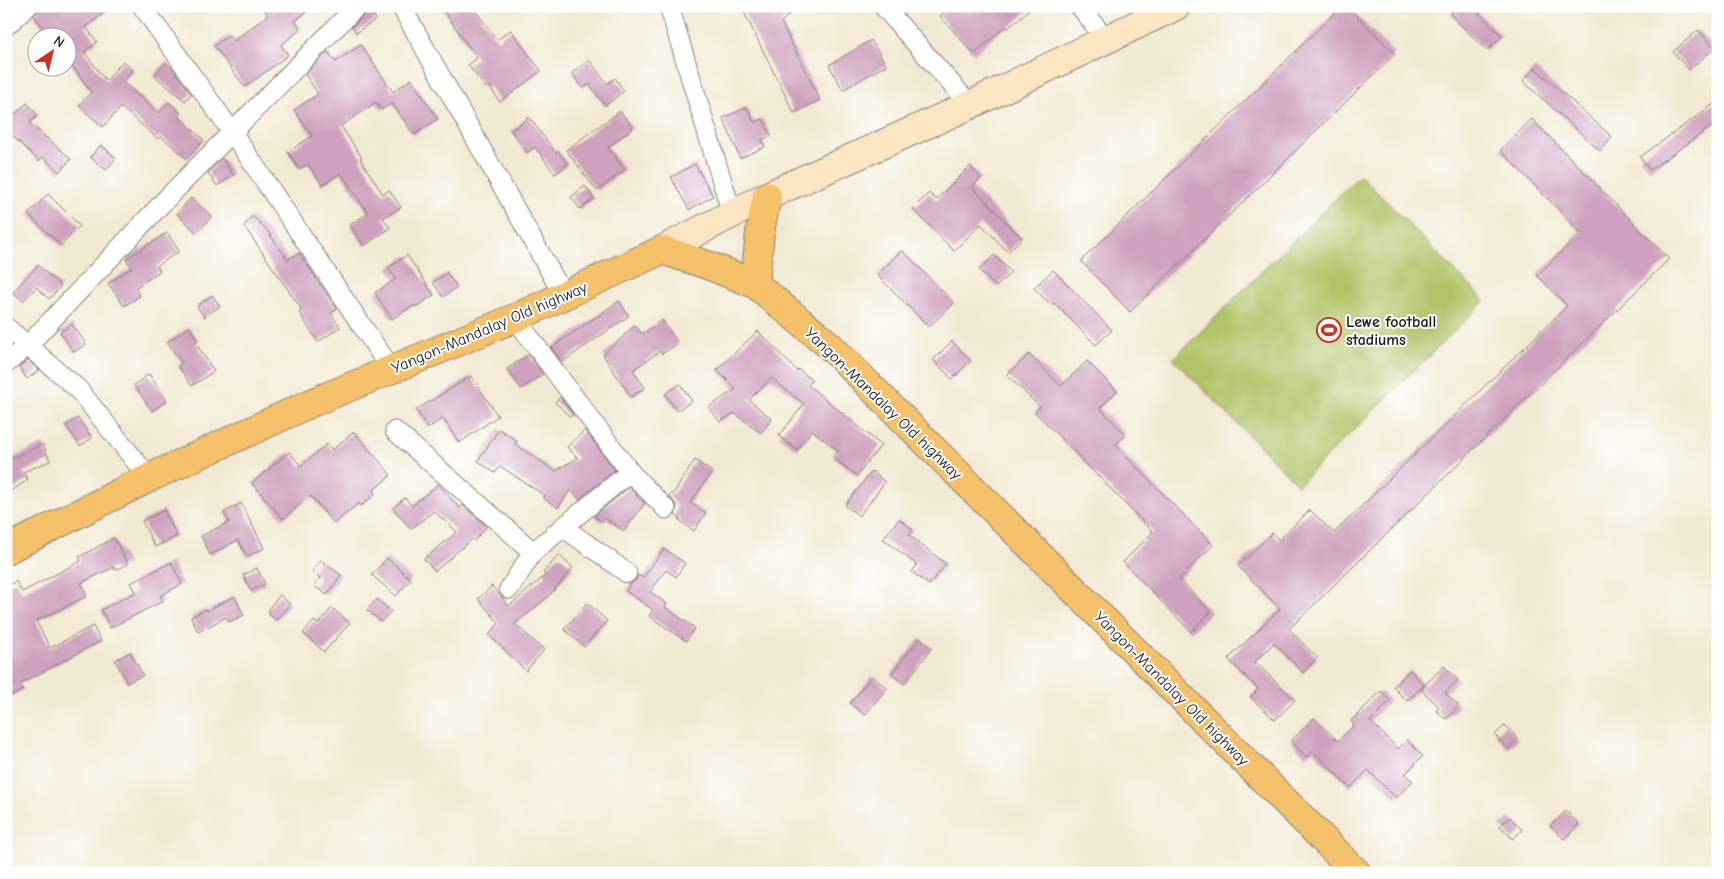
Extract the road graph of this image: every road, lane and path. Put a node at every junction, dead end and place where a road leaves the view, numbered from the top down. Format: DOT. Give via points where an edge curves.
graph roads {
  1 [pos="28,6"];
  2 [pos="142,6"];
  3 [pos="357,6"];
  4 [pos="401,6"];
  5 [pos="669,6"];
  6 [pos="883,6"];
  7 [pos="1080,6"];
  8 [pos="1176,6"];
  9 [pos="6,26"];
  10 [pos="1106,40"];
  11 [pos="970,105"];
  12 [pos="232,132"];
  13 [pos="767,196"];
  14 [pos="732,214"];
  15 [pos="662,250"];
  16 [pos="755,284"];
  17 [pos="564,296"];
  18 [pos="515,318"];
  19 [pos="6,326"];
  20 [pos="27,346"];
  21 [pos="6,364"];
  22 [pos="391,369"];
  23 [pos="395,431"];
  24 [pos="630,472"];
  25 [pos="149,478"];
  26 [pos="666,509"];
  27 [pos="563,527"];
  28 [pos="6,550"];
  29 [pos="533,552"];
  30 [pos="627,573"];
  31 [pos="509,589"];
  32 [pos="1357,873"];
  1 -- 9 [label="street"];
  2 -- 12 [label="street"];
  3 -- 12 [label="street"];
  4 -- 17 [label="street"];
  5 -- 14 [label="street"];
  6 -- 11 [label="street"];
  7 -- 10 [label="street"];
  8 -- 10 [label="street"];
  10 -- 11 [label="street"];
  11 -- 13 [label="street"];
  12 -- 20 [label="street"];
  12 -- 22 [label="street"];
  13 -- 14 [label="street"];
  13 -- 16 [label="main road"];
  14 -- 15 [label="street"];
  15 -- 16 [label="main road, Yangon-Mandalay Old highway"];
  15 -- 17 [label="main road, Yangon-Mandalay Old highway"];
  16 -- 32 [label="main road, Yangon-Mandalay Old highway" via="830,346"];
  17 -- 18 [label="main road, Yangon-Mandalay Old highway"];
  18 -- 22 [label="main road, Yangon-Mandalay Old highway"];
  18 -- 24 [label="street"];
  19 -- 20 [label="street"];
  20 -- 21 [label="street"];
  20 -- 25 [label="street" via="78,390"];
  22 -- 25 [label="main road, Yangon-Mandalay Old highway"];
  23 -- 29 [label="street"];
  24 -- 26 [label="street"];
  24 -- 27 [label="street"];
  25 -- 28 [label="main road, Yangon-Mandalay Old highway"];
  27 -- 29 [label="street"];
  27 -- 30 [label="street"];
  29 -- 31 [label="street"];
}
